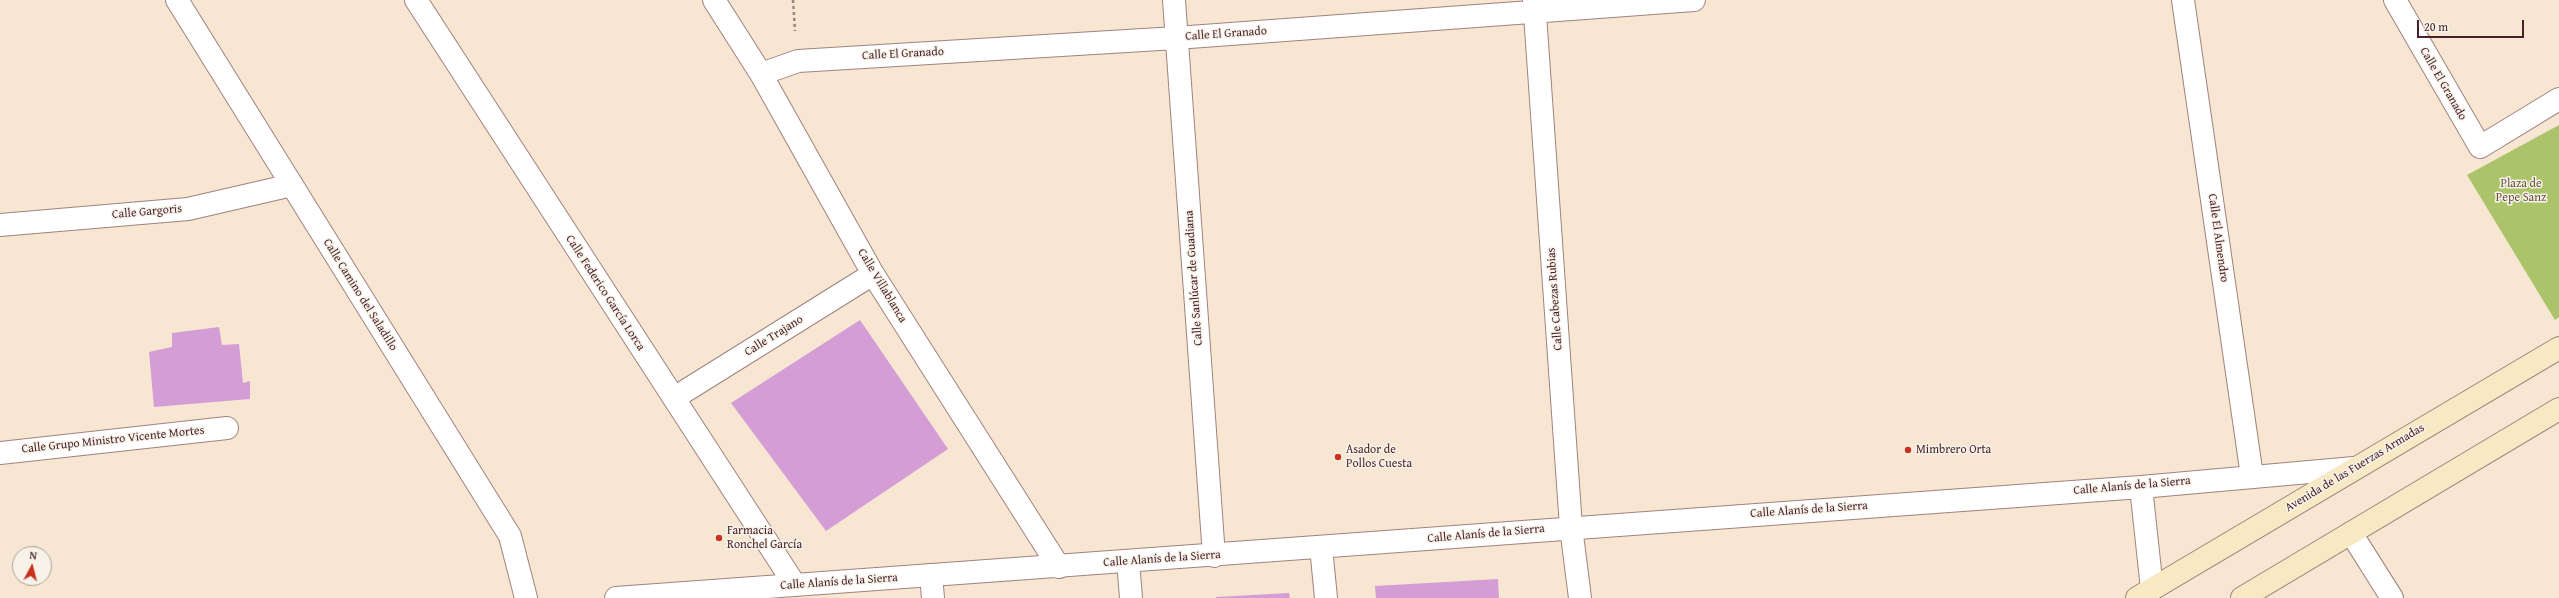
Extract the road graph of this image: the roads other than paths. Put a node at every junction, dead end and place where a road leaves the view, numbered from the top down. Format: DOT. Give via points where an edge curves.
graph roads {
  1 [pos="177,0"];
  2 [pos="416,0"];
  3 [pos="714,0"];
  4 [pos="1174,0"];
  5 [pos="1694,0"];
  6 [pos="2183,0"];
  7 [pos="2395,0"];
  8 [pos="1535,7"];
  9 [pos="1176,38"];
  10 [pos="761,74"];
  11 [pos="2559,99"];
  12 [pos="292,185"];
  13 [pos="0,224"];
  14 [pos="873,274"];
  15 [pos="2559,348"];
  16 [pos="674,398"];
  17 [pos="2559,409"];
  18 [pos="226,428"];
  19 [pos="0,453"];
  20 [pos="2354,468"];
  21 [pos="2252,476"];
  22 [pos="2141,486"];
  23 [pos="1571,528"];
  24 [pos="2351,533"];
  25 [pos="1321,547"];
  26 [pos="1214,556"];
  27 [pos="1128,561"];
  28 [pos="1059,566"];
  29 [pos="931,576"];
  30 [pos="795,585"];
  31 [pos="2145,594"];
  32 [pos="526,598"];
  33 [pos="616,598"];
  34 [pos="933,598"];
  35 [pos="1131,598"];
  36 [pos="1326,598"];
  37 [pos="1580,598"];
  38 [pos="2242,598"];
  39 [pos="2392,598"];
  1 -- 12 [label="street, Calle Camino del Saladillo"];
  2 -- 16 [label="street, Calle Federico García Lorca"];
  3 -- 10 [label="street, Calle Villablanca"];
  4 -- 9 [label="street, Calle Sanlúcar de Guadiana"];
  5 -- 8 [label="street, Calle El Granado"];
  6 -- 21 [label="street, Calle El Almendro"];
  7 -- 11 [label="street, Calle El Granado" via="2480,147"];
  8 -- 9 [label="street, Calle El Granado"];
  8 -- 23 [label="street, Calle Cabezas Rubias"];
  9 -- 10 [label="street, Calle El Granado" via="798,61"];
  9 -- 26 [label="street, Calle Sanlúcar de Guadiana"];
  10 -- 14 [label="street, Calle Villablanca"];
  12 -- 13 [label="street, Calle Gargoris" via="188,209"];
  12 -- 32 [label="street, Calle Camino del Saladillo" via="510,536"];
  14 -- 16 [label="street, Calle Trajano"];
  14 -- 28 [label="street, Calle Villablanca"];
  15 -- 20 [label="main road, Avenida de las Fuerzas Armadas"];
  16 -- 30 [label="street, Calle Federico García Lorca"];
  17 -- 24 [label="main road"];
  18 -- 19 [label="street, Calle Grupo Ministro Vicente Mortes"];
  20 -- 21 [label="street, Calle Alanís de la Sierra"];
  20 -- 31 [label="main road, Avenida de las Fuerzas Armadas"];
  21 -- 22 [label="street, Calle Alanís de la Sierra"];
  22 -- 23 [label="street, Calle Alanís de la Sierra"];
  22 -- 31 [label="street, Avenida de las Fuerzas Armadas"];
  23 -- 25 [label="street, Calle Alanís de la Sierra"];
  23 -- 37 [label="street, Calle Cabezas Rubias"];
  24 -- 38 [label="main road"];
  24 -- 39 [label="street"];
  25 -- 26 [label="street, Calle Alanís de la Sierra"];
  25 -- 36 [label="street"];
  26 -- 27 [label="street, Calle Alanís de la Sierra"];
  27 -- 28 [label="street, Calle Alanís de la Sierra"];
  27 -- 35 [label="street"];
  28 -- 29 [label="street, Calle Alanís de la Sierra"];
  29 -- 30 [label="street, Calle Alanís de la Sierra"];
  29 -- 34 [label="street"];
  30 -- 33 [label="street, Calle Alanís de la Sierra"];
}
